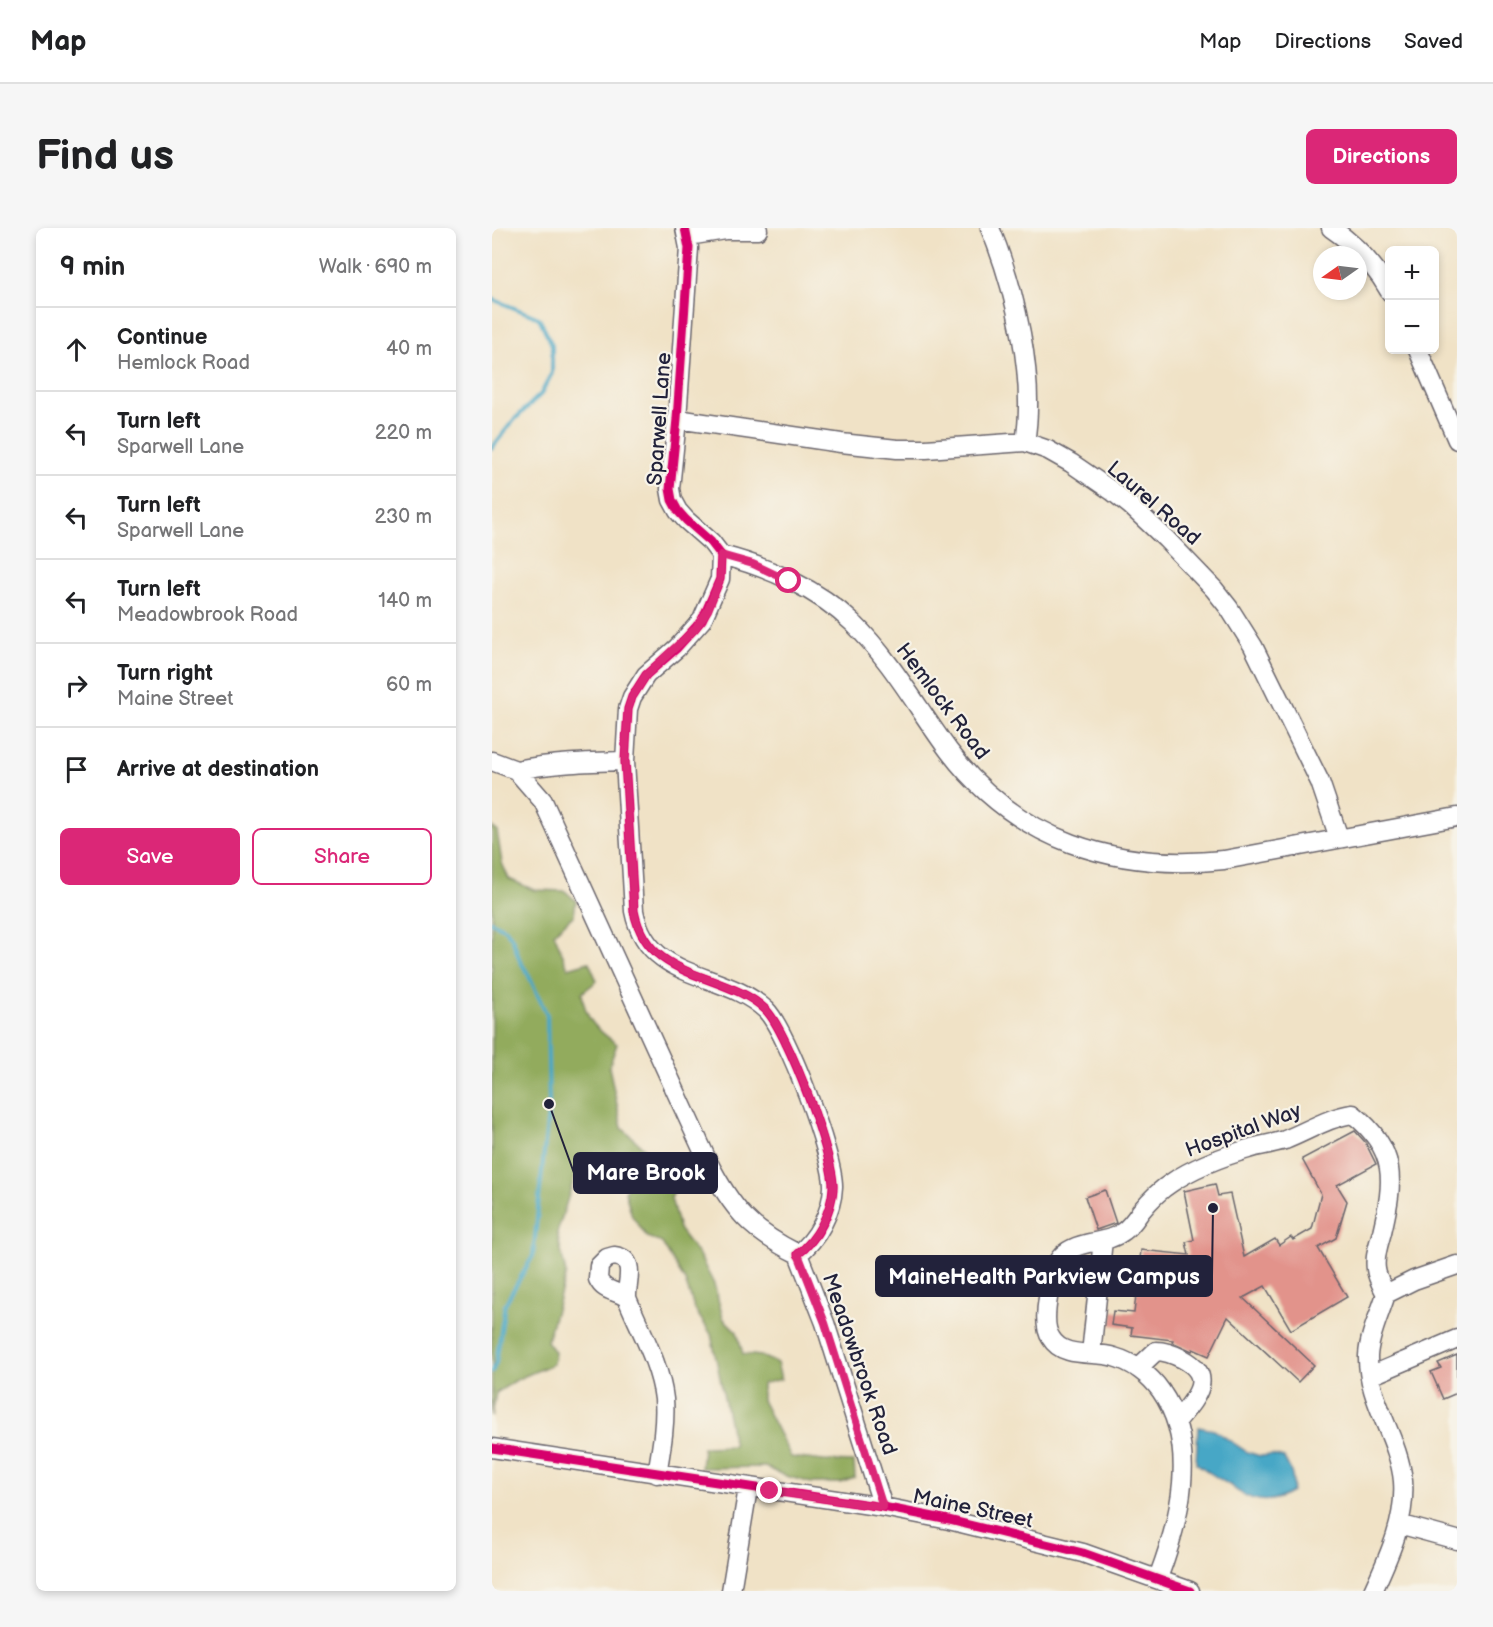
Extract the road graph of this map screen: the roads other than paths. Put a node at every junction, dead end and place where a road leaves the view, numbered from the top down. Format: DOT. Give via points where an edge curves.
graph roads {
  1 [pos="990,228"];
  2 [pos="1331,228"];
  3 [pos="758,230"];
  4 [pos="687,232"];
  5 [pos="1385,284"];
  6 [pos="1420,354"];
  7 [pos="677,419"];
  8 [pos="1457,440"];
  9 [pos="1025,441"];
  10 [pos="721,555"];
  11 [pos="492,760"];
  12 [pos="625,760"];
  13 [pos="516,770"];
  14 [pos="1457,817"];
  15 [pos="1340,838"];
  16 [pos="1103,1240"];
  17 [pos="798,1254"];
  18 [pos="1457,1265"];
  19 [pos="1386,1294"];
  20 [pos="627,1298"];
  21 [pos="1457,1339"];
  22 [pos="1091,1354"];
  23 [pos="1138,1368"];
  24 [pos="1370,1377"];
  25 [pos="1177,1420"];
  26 [pos="492,1448"];
  27 [pos="657,1474"];
  28 [pos="748,1488"];
  29 [pos="883,1507"];
  30 [pos="1399,1524"];
  31 [pos="1457,1540"];
  32 [pos="1158,1578"];
  33 [pos="731,1591"];
  34 [pos="1190,1591"];
  35 [pos="1373,1591"];
  1 -- 9 [label="street" via="1006,272 1020,335 1029,412"];
  2 -- 5 [label="street" via="1366,257"];
  3 -- 4 [label="street"];
  4 -- 7 [label="street, Sparwell Lane"];
  6 -- 8 [label="street"];
  7 -- 9 [label="street, Laurel Road" via="897,449"];
  7 -- 10 [label="street, Sparwell Lane" via="672,500"];
  9 -- 15 [label="street, Laurel Road" via="1071,463 1118,496 1214,589 1252,646 1320,782"];
  10 -- 12 [label="street" via="720,579 702,620 646,675 632,697 626,721"];
  10 -- 15 [label="street, Hemlock Road" via="753,564 835,607 870,641 973,778 1018,817 1062,841 1113,856 1167,864 1224,860"];
  11 -- 13 [label="street, Meadowbrook Road"];
  12 -- 13 [label="street"];
  12 -- 17 [label="street" via="634,911 641,933 655,952 675,967 748,997 767,1011 789,1048 819,1128 833,1191 810,1245"];
  13 -- 17 [label="street, Meadowbrook Road" via="543,801 722,1190 751,1226"];
  14 -- 15 [label="street, Hemlock Road"];
  16 -- 19 [label="street, Hospital Way" via="1124,1232 1149,1201 1183,1175 1224,1157 1282,1141 1336,1116 1353,1114 1378,1141 1390,1173 1391,1196 1376,1260 1379,1281"];
  16 -- 22 [label="street"];
  16 -- 22 [label="street, Hospital Way" via="1068,1249 1058,1260 1047,1305 1051,1339 1060,1348"];
  17 -- 29 [label="street, Meadowbrook Road" via="825,1323"];
  18 -- 19 [label="street"];
  19 -- 24 [label="street" via="1370,1345"];
  20 -- 27 [label="street" via="662,1386 664,1419"];
  21 -- 24 [label="street"];
  22 -- 23 [label="street, Hospital Way" via="1115,1357"];
  23 -- 25 [label="street, Hospital Way" via="1155,1383"];
  23 -- 25 [label="street" via="1156,1351 1171,1354 1200,1372 1197,1397"];
  24 -- 30 [label="street" via="1403,1479"];
  25 -- 32 [label="street, Hospital Way" via="1182,1485 1174,1529"];
  26 -- 27 [label="street, Maine Street"];
  27 -- 28 [label="street, Maine Street"];
  28 -- 29 [label="street, Maine Street"];
  28 -- 33 [label="street"];
  29 -- 32 [label="street, Maine Street" via="1030,1538"];
  30 -- 31 [label="street"];
  30 -- 35 [label="street"];
  32 -- 34 [label="street, Maine Street"];
}
